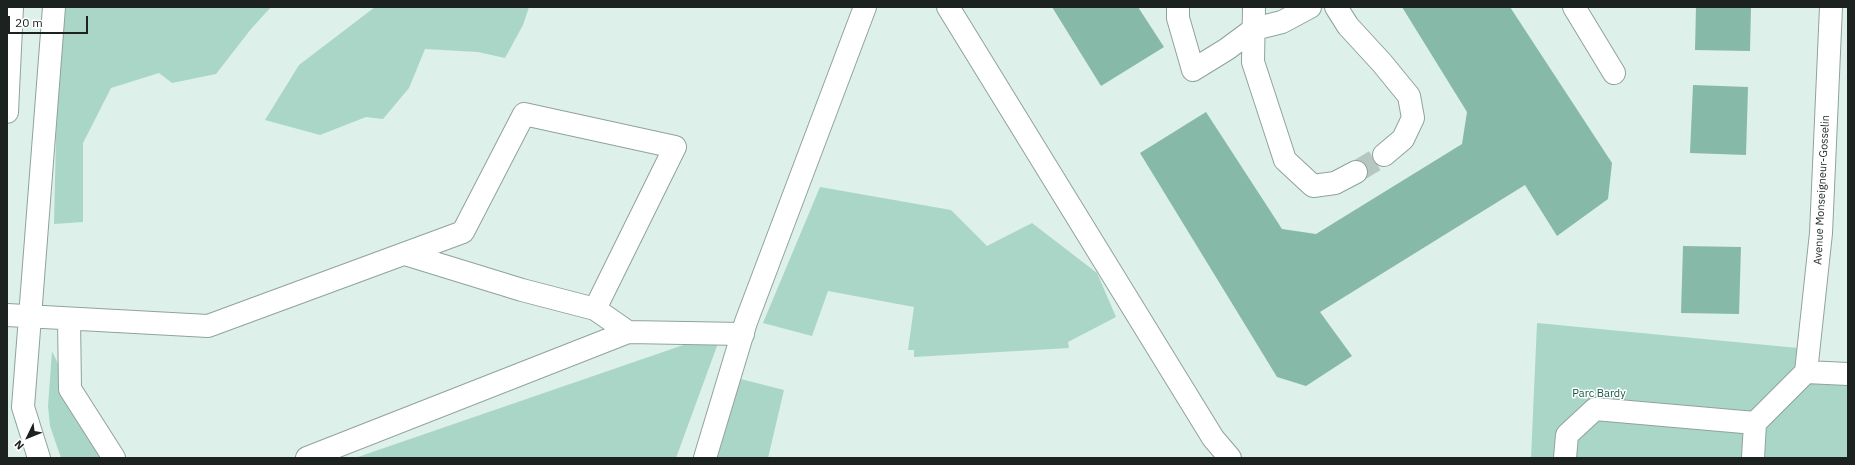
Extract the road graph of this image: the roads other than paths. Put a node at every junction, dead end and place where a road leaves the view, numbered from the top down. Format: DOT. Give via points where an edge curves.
graph roads {
  1 [pos="12,7"];
  2 [pos="54,7"];
  3 [pos="865,7"];
  4 [pos="948,7"];
  5 [pos="1178,7"];
  6 [pos="1254,7"];
  7 [pos="1310,7"];
  8 [pos="1336,7"];
  9 [pos="1574,7"];
  10 [pos="1831,7"];
  11 [pos="1254,29"];
  12 [pos="1614,73"];
  13 [pos="7,112"];
  14 [pos="1384,155"];
  15 [pos="1356,172"];
  16 [pos="405,254"];
  17 [pos="595,309"];
  18 [pos="7,315"];
  19 [pos="30,317"];
  20 [pos="69,319"];
  21 [pos="628,332"];
  22 [pos="743,334"];
  23 [pos="1806,372"];
  24 [pos="1848,374"];
  25 [pos="15,407"];
  26 [pos="1755,423"];
  27 [pos="39,458"];
  28 [pos="114,458"];
  29 [pos="307,458"];
  30 [pos="705,458"];
  31 [pos="1230,458"];
  32 [pos="1565,458"];
  33 [pos="1753,458"];
  1 -- 13 [label="street"];
  2 -- 19 [label="street"];
  3 -- 22 [label="street"];
  4 -- 31 [label="street" via="1213,438"];
  5 -- 11 [label="street" via="1178,18 1193,70"];
  6 -- 11 [label="street"];
  7 -- 11 [label="street" via="1282,22"];
  8 -- 14 [label="street" via="1348,26 1409,96 1413,118 1403,139"];
  9 -- 12 [label="street"];
  10 -- 23 [label="street, Avenue Monseigneur-Gosselin" via="1821,233"];
  11 -- 15 [label="street" via="1253,62 1285,160 1313,186 1335,183"];
  16 -- 17 [label="street" via="522,290"];
  16 -- 17 [label="street" via="463,232 524,114 675,147"];
  16 -- 20 [label="street" via="208,326"];
  17 -- 21 [label="street"];
  18 -- 19 [label="street"];
  19 -- 20 [label="street"];
  19 -- 25 [label="street"];
  20 -- 28 [label="street" via="70,389"];
  21 -- 22 [label="street"];
  21 -- 29 [label="street"];
  22 -- 30 [label="street"];
  23 -- 24 [label="street"];
  23 -- 26 [label="street"];
  25 -- 27 [label="street"];
  26 -- 32 [label="street" via="1595,409 1567,435"];
  26 -- 33 [label="street"];
}
